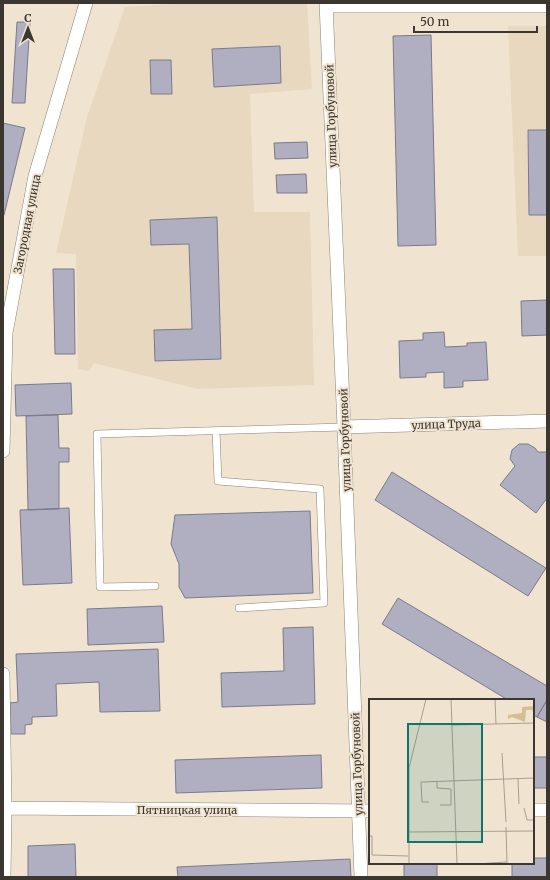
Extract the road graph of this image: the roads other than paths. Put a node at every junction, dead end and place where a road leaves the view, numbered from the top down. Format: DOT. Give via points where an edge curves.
graph roads {
  1 [pos="86,3"];
  2 [pos="326,4"];
  3 [pos="547,6"];
  4 [pos="547,420"];
  5 [pos="344,427"];
  6 [pos="216,431"];
  7 [pos="3,451"];
  8 [pos="155,586"];
  9 [pos="239,608"];
  10 [pos="3,674"];
  11 [pos="5,808"];
  12 [pos="534,810"];
  13 [pos="547,810"];
  14 [pos="365,811"];
  15 [pos="4,877"];
  16 [pos="361,877"];
  1 -- 7 [label="street, Загородная улица" via="35,176 6,333"];
  2 -- 3 [label="street"];
  2 -- 5 [label="street, улица Горбуновой"];
  4 -- 5 [label="street, улица Труда"];
  5 -- 6 [label="lane"];
  5 -- 14 [label="street, улица Горбуновой"];
  6 -- 8 [label="lane" via="97,434 100,587"];
  6 -- 9 [label="lane" via="218,481 320,489 324,603"];
  10 -- 11 [label="street"];
  11 -- 14 [label="street, Пятницкая улица"];
  11 -- 15 [label="street"];
  12 -- 13 [label="street"];
  14 -- 16 [label="street, улица Горбуновой"];
}
